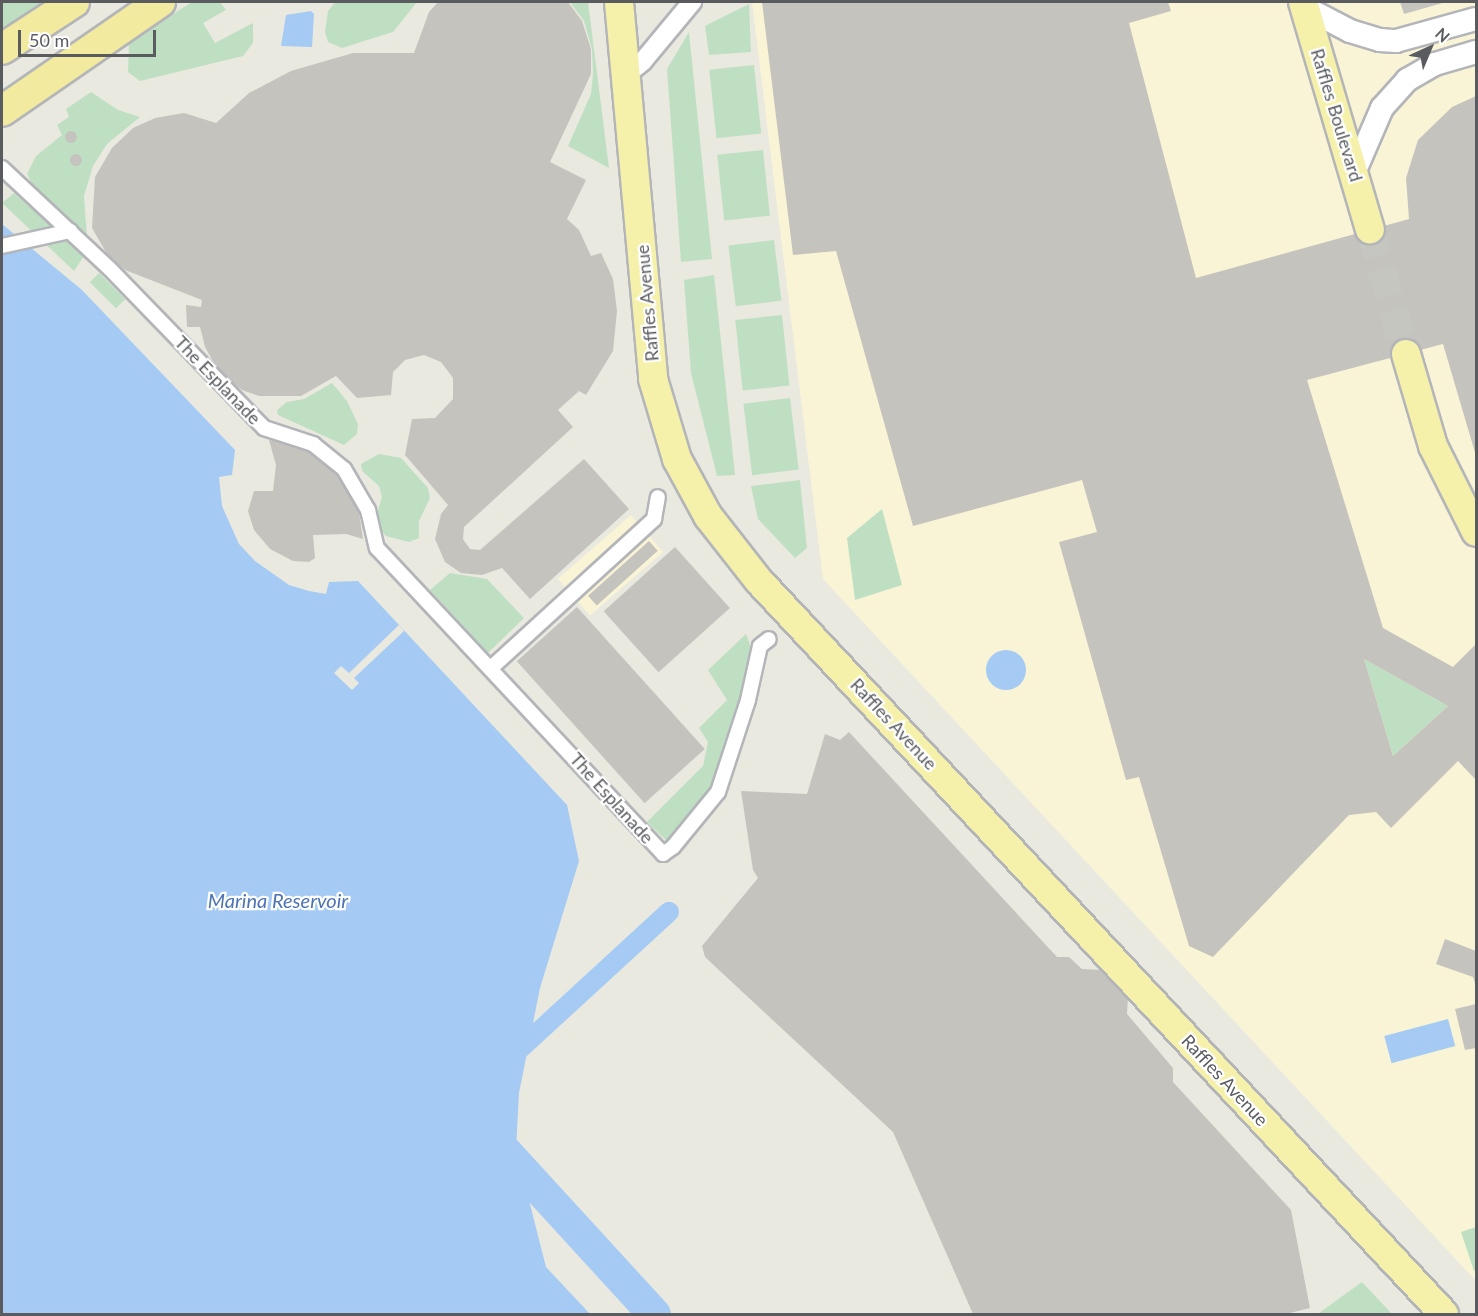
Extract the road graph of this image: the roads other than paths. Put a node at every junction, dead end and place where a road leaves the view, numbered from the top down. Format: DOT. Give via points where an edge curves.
graph roads {
  1 [pos="74,2"];
  2 [pos="160,2"];
  3 [pos="620,2"];
  4 [pos="692,2"];
  5 [pos="1304,4"];
  6 [pos="1476,19"];
  7 [pos="2,50"];
  8 [pos="1476,52"];
  9 [pos="627,75"];
  10 [pos="2,111"];
  11 [pos="2,168"];
  12 [pos="1354,173"];
  13 [pos="1370,229"];
  14 [pos="70,231"];
  15 [pos="2,246"];
  16 [pos="1407,354"];
  17 [pos="658,497"];
  18 [pos="1476,532"];
  19 [pos="769,639"];
  20 [pos="491,668"];
  21 [pos="1444,1314"];
  1 -- 7 [label="highway"];
  2 -- 10 [label="highway"];
  3 -- 9 [label="main road, Raffles Avenue"];
  4 -- 9 [label="street"];
  5 -- 6 [label="street" via="1350,31 1380,40 1396,41"];
  5 -- 12 [label="main road, Raffles Boulevard"];
  8 -- 12 [label="street" via="1435,64 1407,80 1382,108"];
  9 -- 21 [label="main road, Raffles Avenue" via="653,379 677,459 708,516 759,581"];
  11 -- 14 [label="street, The Esplanade"];
  12 -- 13 [label="main road, Raffles Boulevard"];
  14 -- 15 [label="street"];
  14 -- 20 [label="street, The Esplanade" via="264,428 313,444 344,469 369,510 377,548"];
  16 -- 18 [label="main road" via="1433,446"];
  17 -- 20 [label="street" via="654,519"];
  19 -- 20 [label="street, The Esplanade" via="760,646 748,700 718,792 663,854"];
}
